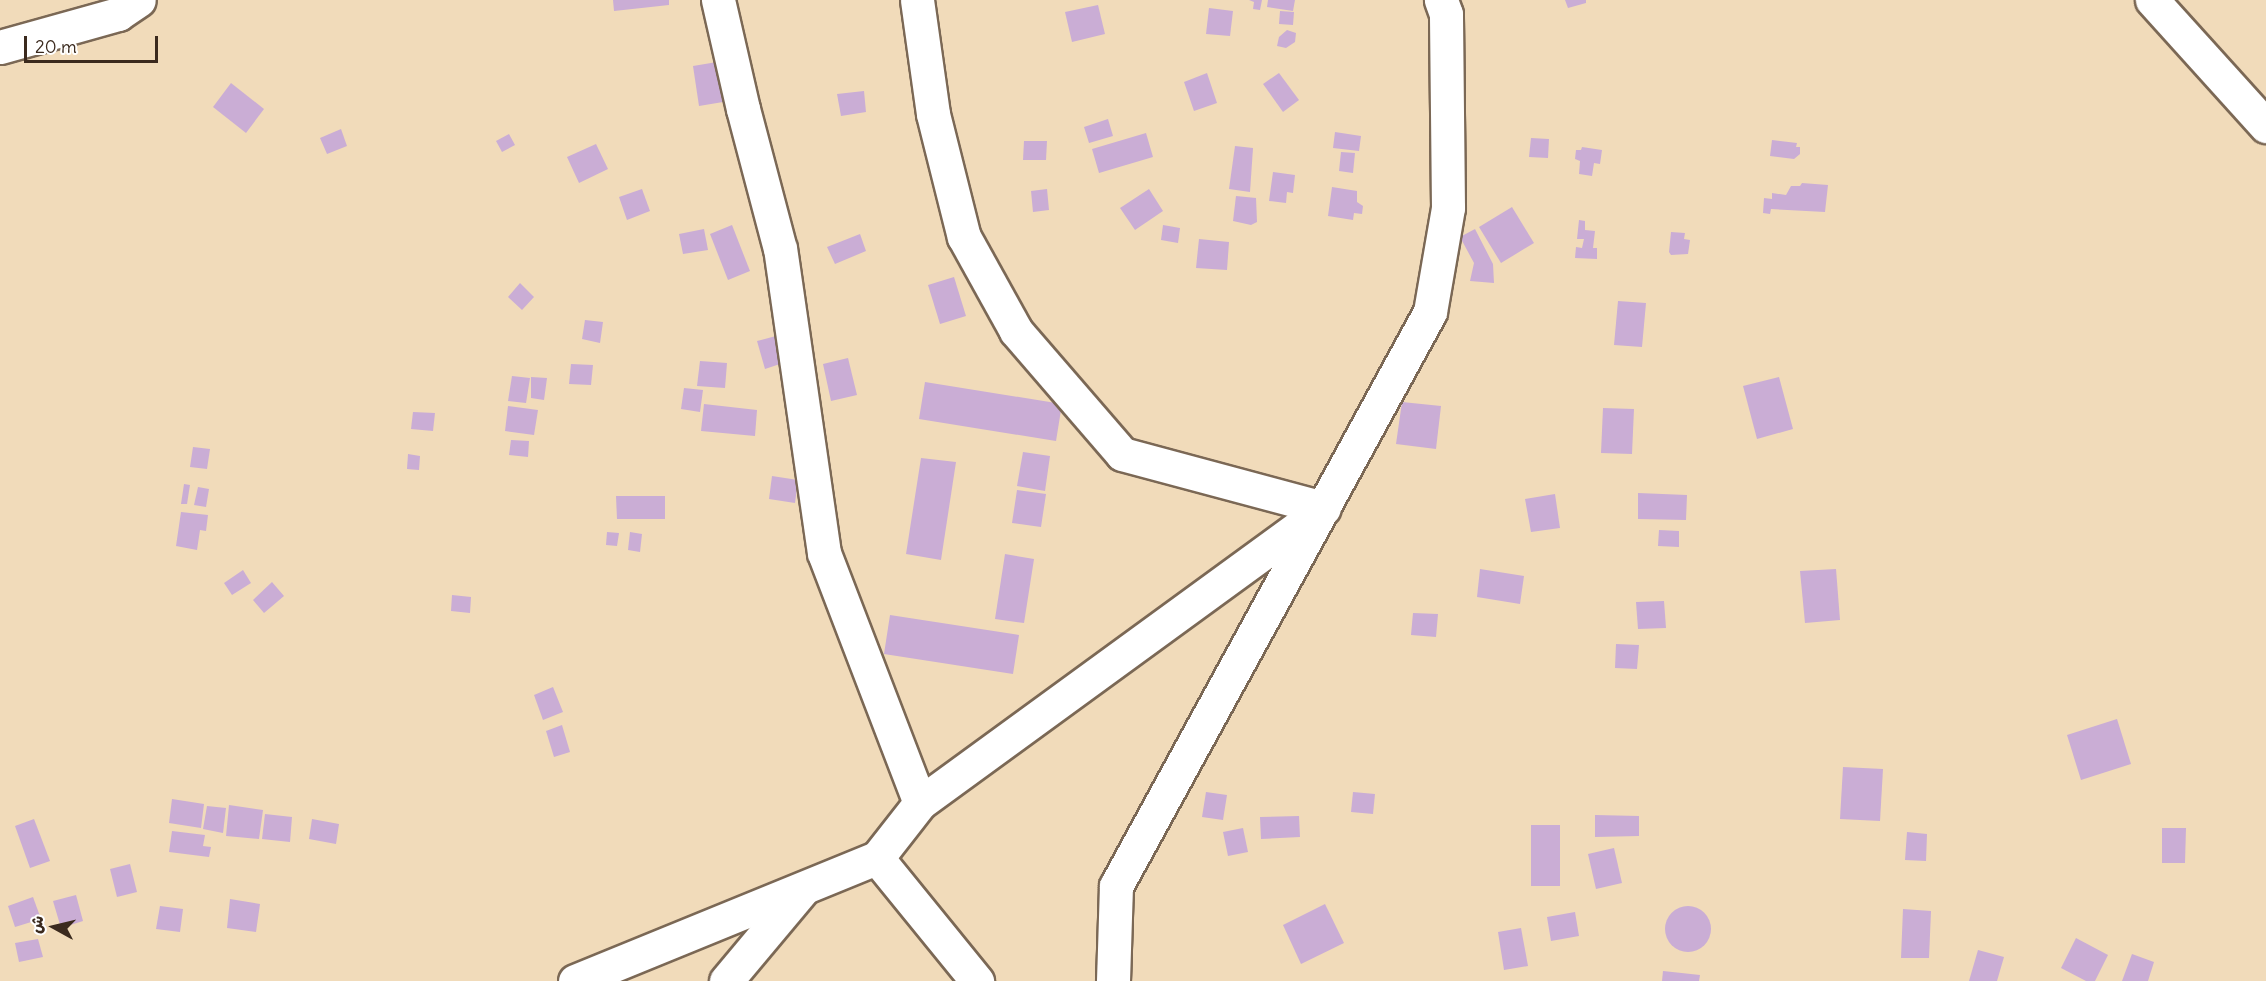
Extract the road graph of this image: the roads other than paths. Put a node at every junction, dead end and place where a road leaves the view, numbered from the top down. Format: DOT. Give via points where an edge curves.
graph roads {
  1 [pos="139,0"];
  2 [pos="718,0"];
  3 [pos="917,0"];
  4 [pos="1441,0"];
  5 [pos="2152,0"];
  6 [pos="0,47"];
  7 [pos="2266,126"];
  8 [pos="1324,508"];
  9 [pos="920,803"];
  10 [pos="877,858"];
  11 [pos="805,888"];
  12 [pos="574,981"];
  13 [pos="726,981"];
  14 [pos="977,981"];
  15 [pos="1113,981"];
  1 -- 6 [label="street" via="118,14"];
  2 -- 9 [label="street" via="780,249 824,553"];
  3 -- 8 [label="street" via="933,114 964,237 1016,331 1122,454"];
  4 -- 8 [label="street" via="1446,14 1448,208 1430,312"];
  5 -- 7 [label="street"];
  8 -- 9 [label="street"];
  8 -- 15 [label="street" via="1116,886"];
  9 -- 10 [label="street"];
  10 -- 11 [label="street"];
  10 -- 14 [label="street"];
  11 -- 12 [label="street"];
  11 -- 13 [label="street"];
}
